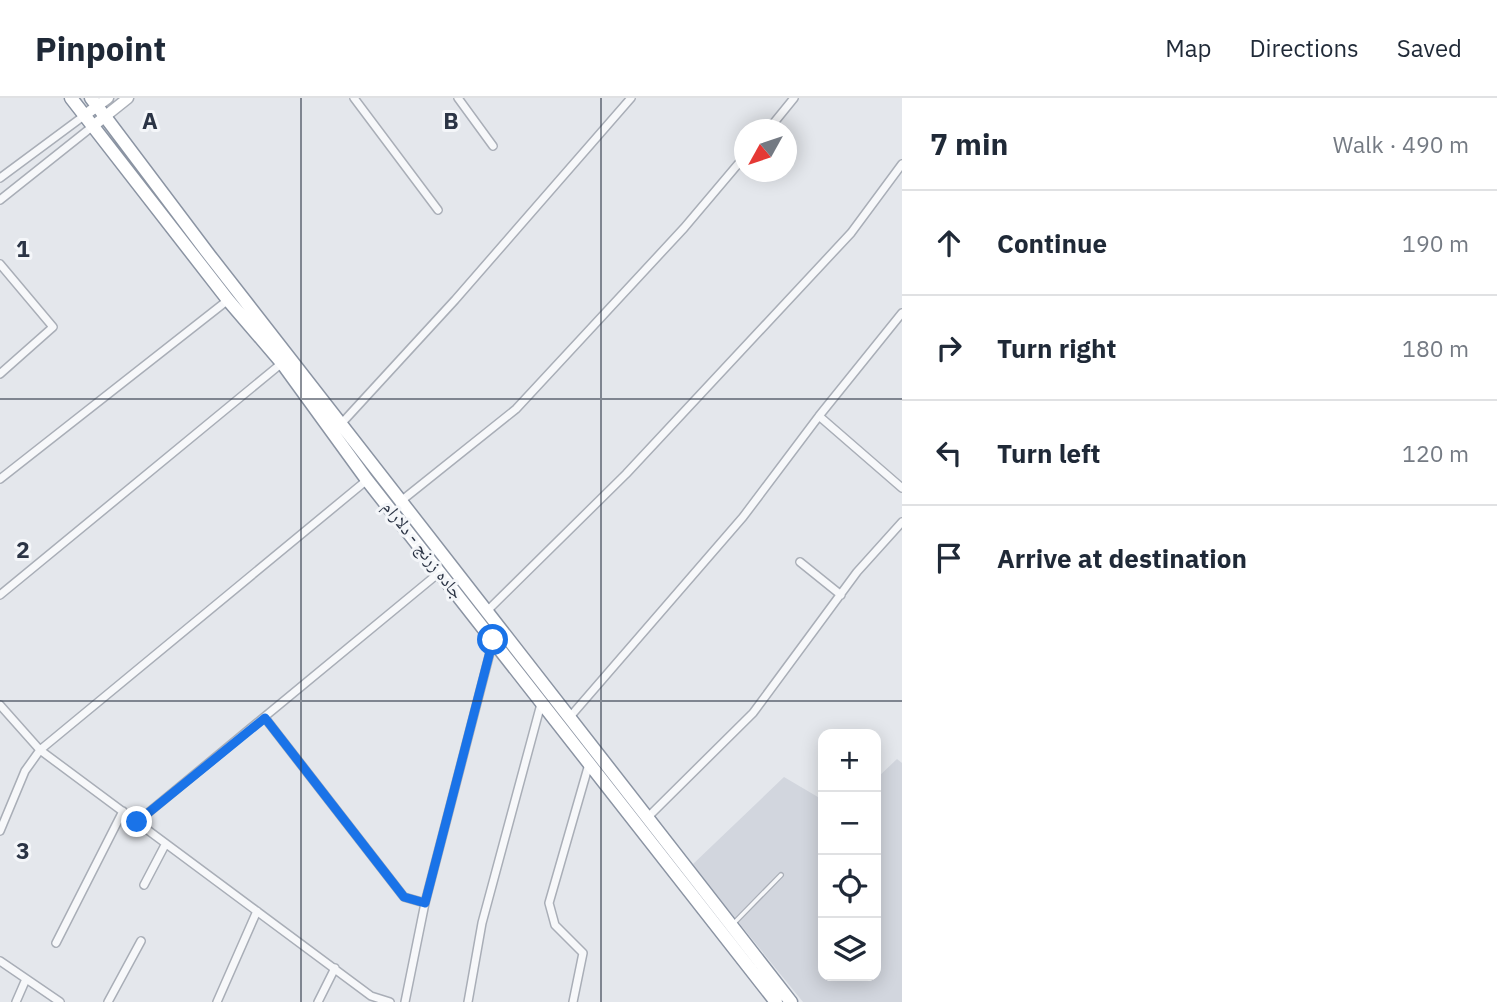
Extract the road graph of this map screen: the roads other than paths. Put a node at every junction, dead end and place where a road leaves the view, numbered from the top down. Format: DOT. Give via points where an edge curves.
graph roads {
  1 [pos="71,98"];
  2 [pos="128,98"];
  3 [pos="354,98"];
  4 [pos="458,98"];
  5 [pos="631,98"];
  6 [pos="794,98"];
  7 [pos="100,105"];
  8 [pos="777,119"];
  9 [pos="89,121"];
  10 [pos="493,146"];
  11 [pos="902,164"];
  12 [pos="734,169"];
  13 [pos="0,178"];
  14 [pos="0,200"];
  15 [pos="438,210"];
  16 [pos="0,264"];
  17 [pos="228,300"];
  18 [pos="902,313"];
  19 [pos="282,363"];
  20 [pos="0,374"];
  21 [pos="819,416"];
  22 [pos="341,424"];
  23 [pos="0,479"];
  24 [pos="367,480"];
  25 [pos="902,488"];
  26 [pos="401,500"];
  27 [pos="902,522"];
  28 [pos="800,562"];
  29 [pos="440,572"];
  30 [pos="841,594"];
  31 [pos="0,595"];
  32 [pos="486,612"];
  33 [pos="493,640"];
  34 [pos="542,702"];
  35 [pos="0,705"];
  36 [pos="265,718"];
  37 [pos="569,718"];
  38 [pos="40,750"];
  39 [pos="589,763"];
  40 [pos="122,811"];
  41 [pos="647,819"];
  42 [pos="137,822"];
  43 [pos="0,831"];
  44 [pos="165,845"];
  45 [pos="781,876"];
  46 [pos="144,885"];
  47 [pos="425,903"];
  48 [pos="257,911"];
  49 [pos="733,925"];
  50 [pos="141,941"];
  51 [pos="56,943"];
  52 [pos="0,961"];
  53 [pos="335,968"];
  54 [pos="26,979"];
  55 [pos="371,999"];
  56 [pos="16,1002"];
  57 [pos="60,1002"];
  58 [pos="108,1002"];
  59 [pos="217,1002"];
  60 [pos="318,1002"];
  61 [pos="390,1002"];
  62 [pos="405,1002"];
  63 [pos="468,1002"];
  64 [pos="573,1002"];
  65 [pos="776,1002"];
  66 [pos="791,1002"];
  1 -- 9 [label="highway, جاده زرنج - دلارام"];
  2 -- 7 [label="main road"];
  3 -- 15 [label="street"];
  4 -- 10 [label="street"];
  5 -- 22 [label="street"];
  6 -- 8 [label="street"];
  7 -- 9 [label="main road"];
  7 -- 22 [label="highway, جاده زرنج - دلارام"];
  9 -- 13 [label="street"];
  9 -- 14 [label="street"];
  9 -- 17 [label="highway, جاده زرنج - دلارام"];
  11 -- 32 [label="street" via="851,233 626,474"];
  12 -- 26 [label="street" via="516,409"];
  16 -- 20 [label="street" via="53,327"];
  17 -- 19 [label="highway, جاده زرنج - دلارام"];
  17 -- 23 [label="street"];
  18 -- 21 [label="street"];
  19 -- 24 [label="highway, جاده زرنج - دلارام"];
  19 -- 31 [label="street"];
  21 -- 25 [label="street"];
  21 -- 37 [label="street" via="743,517"];
  22 -- 26 [label="highway, جاده زرنج - دلارام"];
  24 -- 29 [label="highway, جاده زرنج - دلارام"];
  24 -- 38 [label="street"];
  26 -- 32 [label="highway, جاده زرنج - دلارام"];
  27 -- 30 [label="street"];
  28 -- 30 [label="street"];
  29 -- 33 [label="highway, جاده زرنج - دلارام"];
  29 -- 36 [label="street"];
  30 -- 41 [label="street" via="753,713"];
  32 -- 37 [label="highway, جاده زرنج - دلارام"];
  33 -- 34 [label="highway, جاده زرنج - دلارام"];
  33 -- 47 [label="street"];
  34 -- 39 [label="highway, جاده زرنج - دلارام"];
  34 -- 63 [label="street" via="482,923"];
  35 -- 38 [label="street"];
  36 -- 42 [label="street"];
  36 -- 47 [label="street" via="404,897"];
  37 -- 41 [label="highway, جاده زرنج - دلارام"];
  38 -- 40 [label="street"];
  38 -- 43 [label="street" via="25,771"];
  39 -- 64 [label="street" via="549,903 555,925 583,953"];
  39 -- 65 [label="highway, جاده زرنج - دلارام"];
  40 -- 42 [label="street"];
  40 -- 51 [label="street"];
  41 -- 49 [label="highway, جاده زرنج - دلارام"];
  42 -- 44 [label="street"];
  44 -- 46 [label="street"];
  44 -- 48 [label="street"];
  45 -- 49 [label="lane"];
  47 -- 62 [label="street"];
  48 -- 53 [label="street"];
  48 -- 59 [label="street"];
  49 -- 66 [label="highway, جاده زرنج - دلارام"];
  50 -- 58 [label="street"];
  52 -- 54 [label="street"];
  53 -- 55 [label="street"];
  53 -- 60 [label="street"];
  54 -- 56 [label="street"];
  54 -- 57 [label="street"];
  55 -- 61 [label="street"];
}
